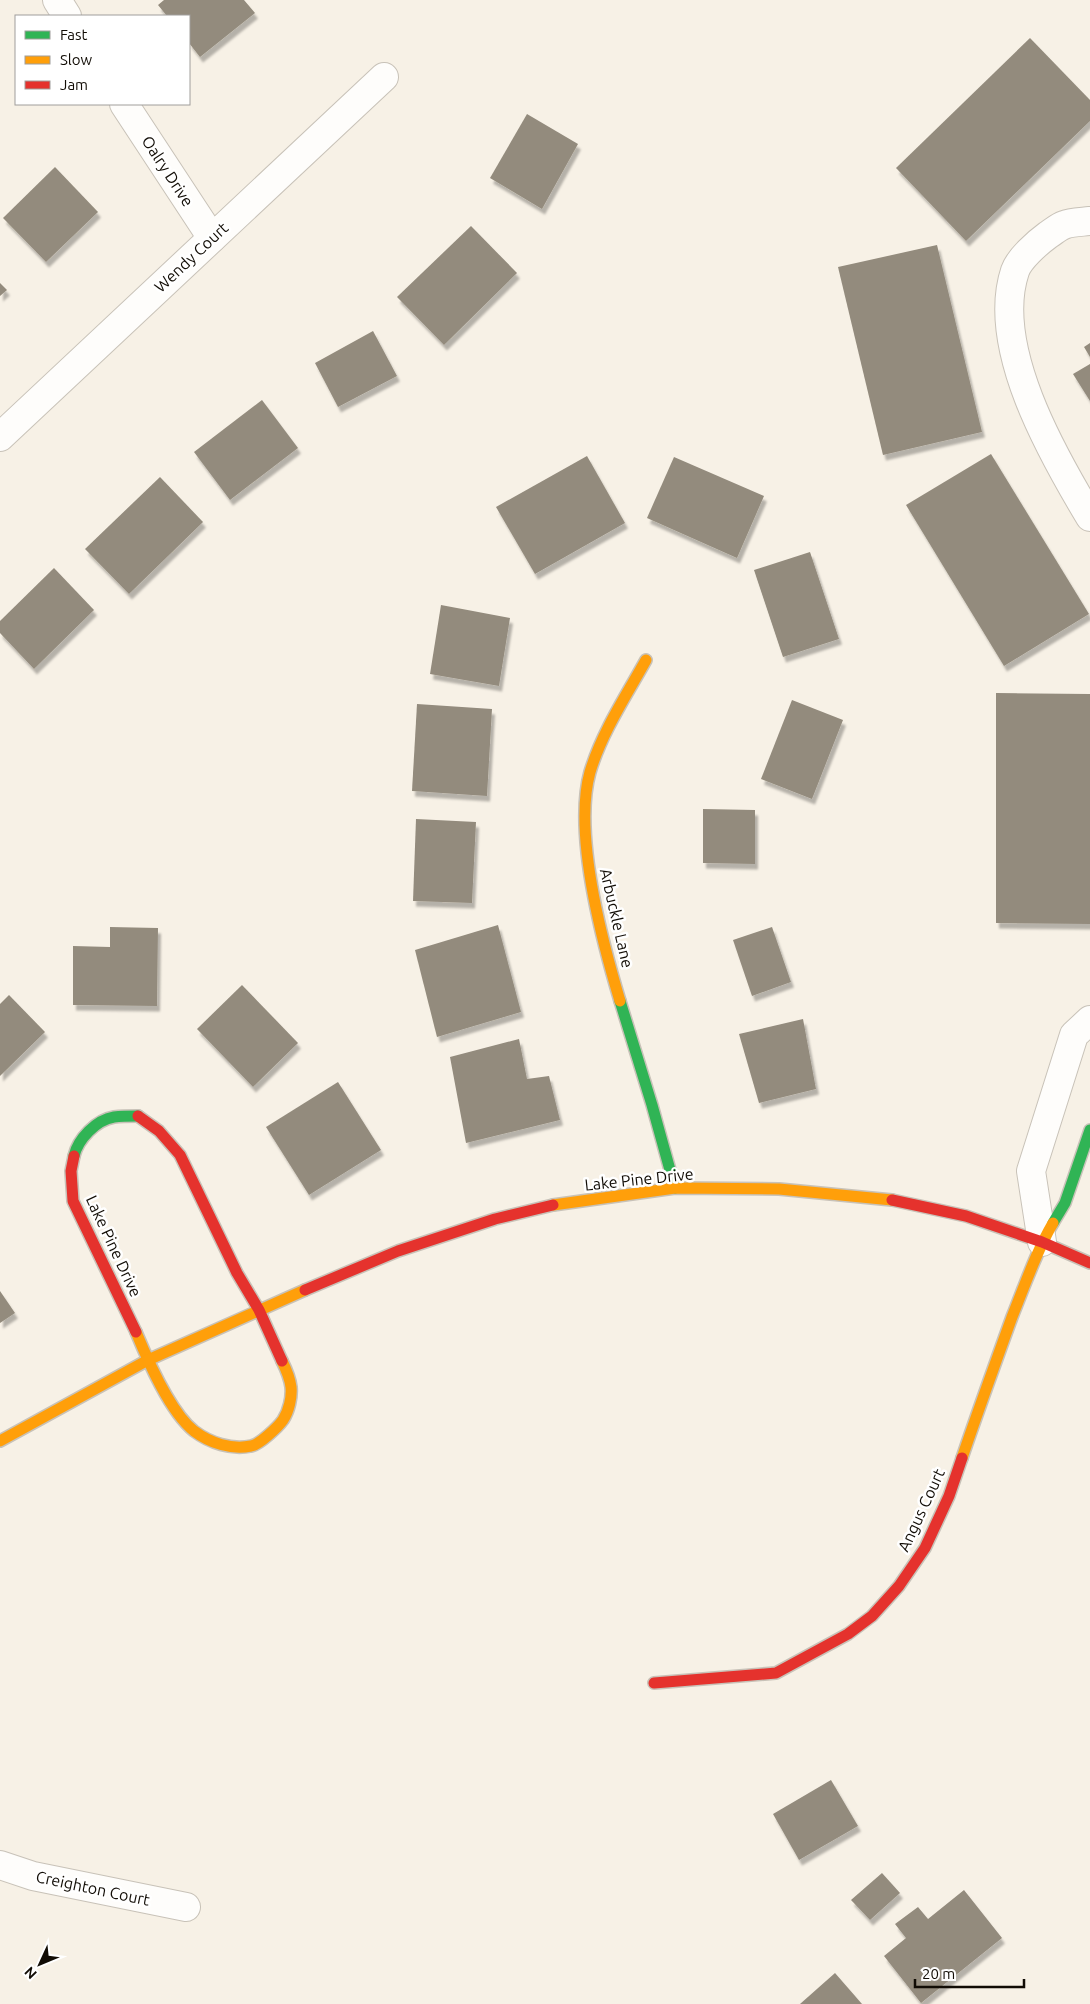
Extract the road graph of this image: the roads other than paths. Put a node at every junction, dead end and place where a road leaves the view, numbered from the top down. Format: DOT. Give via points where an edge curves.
graph roads {
  1 [pos="57,0"];
  2 [pos="67,15"];
  3 [pos="384,77"];
  4 [pos="125,105"];
  5 [pos="1090,220"];
  6 [pos="212,238"];
  7 [pos="0,438"];
  8 [pos="1090,517"];
  9 [pos="646,660"];
  10 [pos="1090,1020"];
  11 [pos="1090,1130"];
  12 [pos="675,1188"];
  13 [pos="1042,1242"];
  14 [pos="1090,1263"];
  15 [pos="259,1310"];
  16 [pos="148,1360"];
  17 [pos="0,1440"];
  18 [pos="654,1683"];
  19 [pos="0,1865"];
  20 [pos="186,1907"];
  1 -- 2 [label="street"];
  3 -- 6 [label="street, Wendy Court"];
  4 -- 6 [label="street, Oalry Drive"];
  5 -- 8 [label="street" via="1064,225 1036,243 1015,269 1007,303 1014,352 1036,416"];
  6 -- 7 [label="street, Wendy Court"];
  9 -- 12 [label="street, Arbuckle Lane" via="603,738 590,774 584,816 591,886 607,955"];
  10 -- 13 [label="street" via="1074,1035 1031,1171"];
  11 -- 13 [label="street, Angus Court" via="1065,1203"];
  12 -- 13 [label="street, Lake Pine Drive" via="779,1189 890,1199 966,1216"];
  12 -- 15 [label="street, Lake Pine Drive" via="546,1206 495,1219 398,1251"];
  13 -- 14 [label="street, Lake Pine Drive"];
  13 -- 18 [label="street, Angus Court" via="948,1496 925,1548 899,1586 872,1616 848,1634 776,1673"];
  15 -- 16 [label="street, Lake Pine Drive"];
  15 -- 16 [label="street, Lake Pine Drive" via="291,1387 289,1406 283,1420 253,1446 231,1448 214,1443 194,1431 180,1417"];
  15 -- 16 [label="street, Lake Pine Drive" via="237,1274 180,1154 159,1131 138,1116 113,1116 93,1127 76,1148 71,1171 73,1201"];
  16 -- 17 [label="street, Lake Pine Drive"];
  19 -- 20 [label="street, Creighton Court" via="33,1876"];
}
